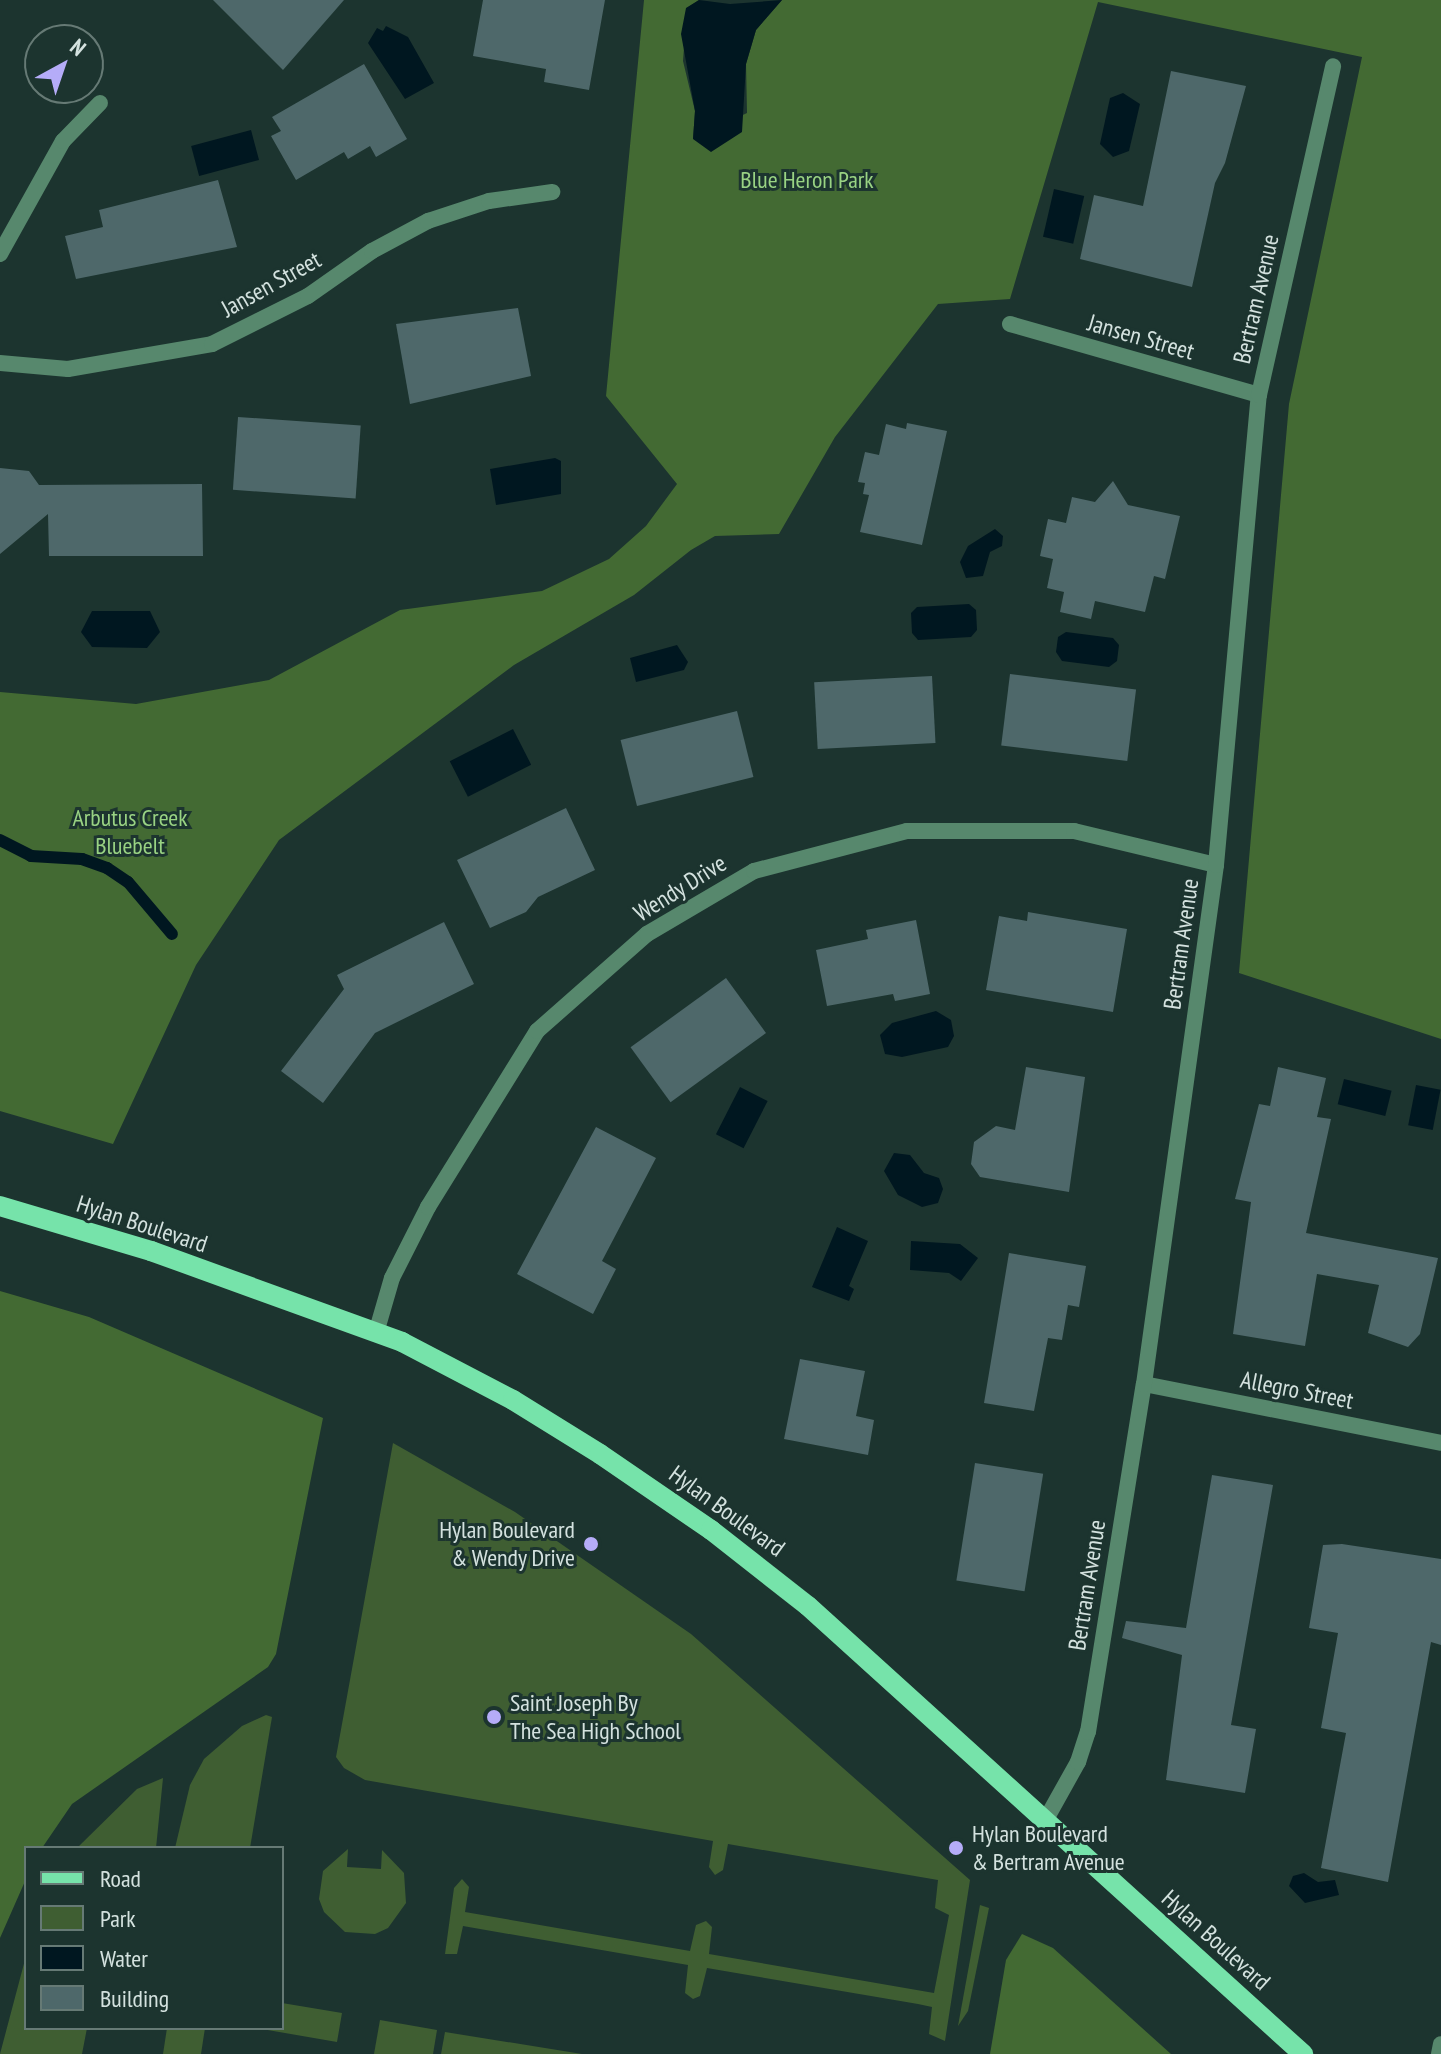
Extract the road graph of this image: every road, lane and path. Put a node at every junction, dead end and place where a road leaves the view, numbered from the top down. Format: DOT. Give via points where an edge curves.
graph roads {
  1 [pos="1333,66"];
  2 [pos="99,104"];
  3 [pos="552,192"];
  4 [pos="0,254"];
  5 [pos="1010,324"];
  6 [pos="0,363"];
  7 [pos="1259,395"];
  8 [pos="1216,865"];
  9 [pos="0,1206"];
  10 [pos="376,1333"];
  11 [pos="1144,1384"];
  12 [pos="1441,1443"];
  13 [pos="1045,1821"];
  14 [pos="1441,2044"];
  15 [pos="1303,2054"];
  16 [pos="1439,2054"];
  1 -- 7 [label="street, Bertram Avenue"];
  2 -- 4 [label="street" via="63,141"];
  3 -- 6 [label="street, Jansen Street" via="489,201 428,221 372,251 308,296 212,344 68,369"];
  5 -- 7 [label="street, Jansen Street"];
  7 -- 8 [label="street, Bertram Avenue"];
  8 -- 10 [label="street, Wendy Drive" via="1074,831 907,831 754,871 647,934 537,1031 428,1207 392,1278"];
  8 -- 11 [label="street, Bertram Avenue"];
  9 -- 10 [label="main road, Hylan Boulevard" via="151,1251"];
  10 -- 13 [label="main road, Hylan Boulevard" via="513,1400 711,1530 808,1606"];
  11 -- 12 [label="street, Allegro Street"];
  11 -- 13 [label="street, Bertram Avenue" via="1085,1746"];
  13 -- 15 [label="main road, Hylan Boulevard"];
  14 -- 16 [label="street"];
}
